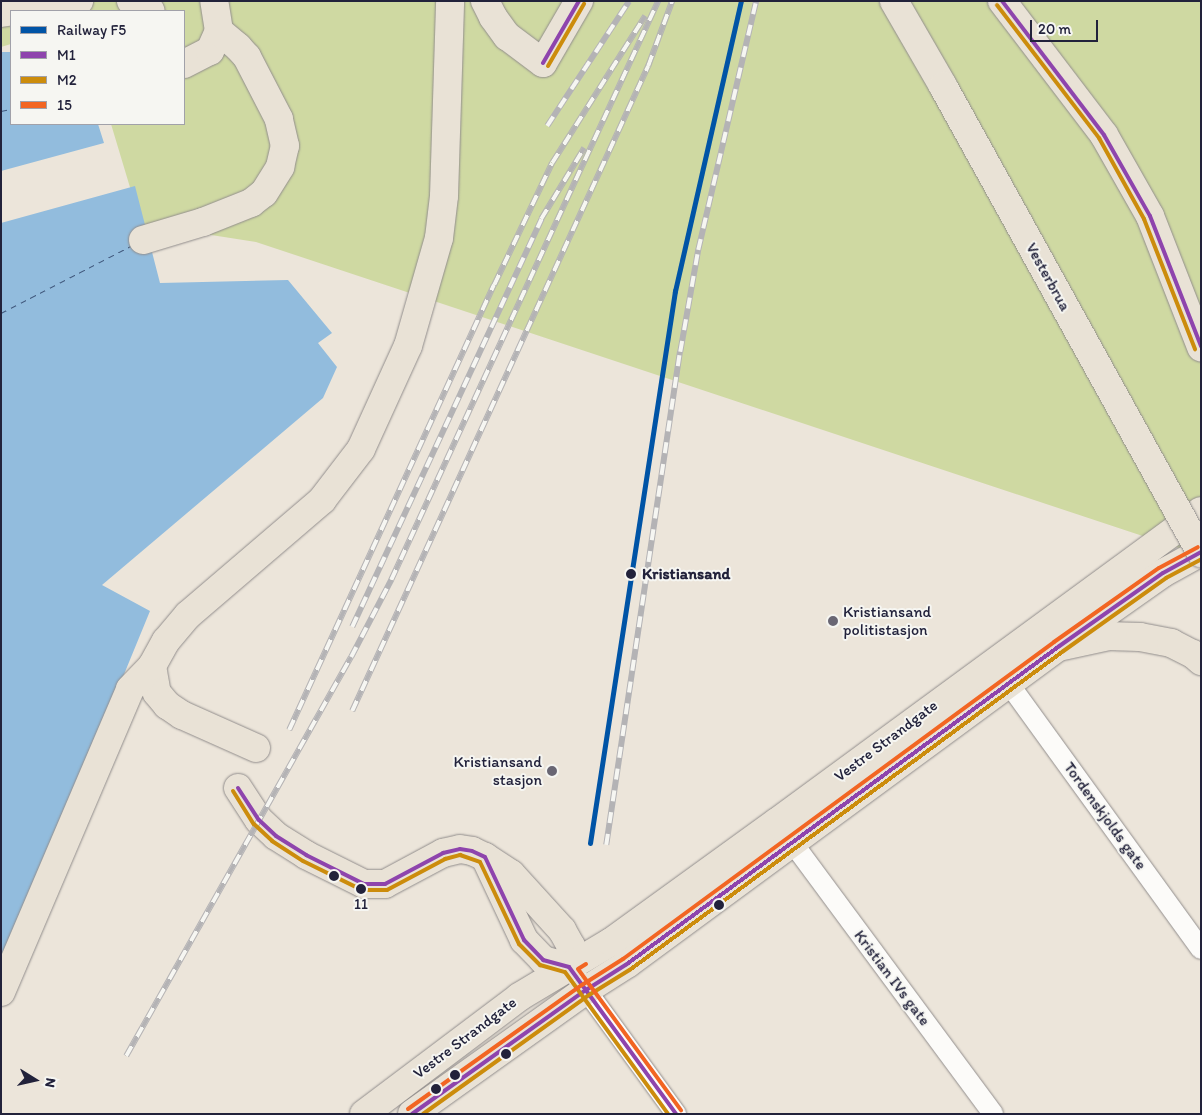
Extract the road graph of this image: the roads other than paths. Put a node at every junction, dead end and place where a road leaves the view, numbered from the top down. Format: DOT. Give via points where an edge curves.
graph roads {
  1 [pos="79,1"];
  2 [pos="131,1"];
  3 [pos="214,1"];
  4 [pos="450,1"];
  5 [pos="485,1"];
  6 [pos="579,1"];
  7 [pos="894,1"];
  8 [pos="1002,1"];
  9 [pos="15,10"];
  10 [pos="149,10"];
  11 [pos="219,31"];
  12 [pos="185,64"];
  13 [pos="143,240"];
  14 [pos="1201,347"];
  15 [pos="1201,511"];
  16 [pos="1201,552"];
  17 [pos="1058,647"];
  18 [pos="1201,661"];
  19 [pos="152,666"];
  20 [pos="1009,684"];
  21 [pos="256,748"];
  22 [pos="238,788"];
  23 [pos="792,842"];
  24 [pos="1201,949"];
  25 [pos="569,967"];
  26 [pos="586,990"];
  27 [pos="1,992"];
  28 [pos="364,1114"];
  29 [pos="412,1114"];
  30 [pos="676,1114"];
  31 [pos="993,1114"];
  1 -- 9 [label="main road"];
  2 -- 10 [label="main road"];
  3 -- 11 [label="main road"];
  4 -- 19 [label="main road" via="444,196 439,238 408,346 361,449 322,500 188,615 166,641"];
  5 -- 6 [label="main road" via="507,36 543,63"];
  7 -- 16 [label="main road, Vesterbrua, bridge"];
  8 -- 14 [label="main road" via="1104,135 1150,216"];
  11 -- 12 [label="main road" via="210,51"];
  11 -- 13 [label="main road" via="247,57 279,119 285,146 280,168 264,193 251,203"];
  15 -- 25 [label="main road, Vestre Strandgate" via="770,828 611,942"];
  16 -- 17 [label="main road, Vestre Strandgate" via="1163,573"];
  17 -- 18 [label="main road" via="1109,636 1140,636 1171,643"];
  17 -- 20 [label="main road, Vestre Strandgate"];
  19 -- 21 [label="main road" via="156,693 167,705"];
  19 -- 27 [label="main road" via="130,689"];
  20 -- 23 [label="main road, Vestre Strandgate"];
  20 -- 24 [label="street, Tordenskjolds gate"];
  22 -- 25 [label="main road" via="259,820 276,836 364,884 385,884 451,851 472,851 485,857 524,940 543,960"];
  23 -- 26 [label="main road, Vestre Strandgate" via="627,964"];
  23 -- 31 [label="street, Kristian IVs gate"];
  25 -- 26 [label="street"];
  25 -- 28 [label="main road, Vestre Strandgate" via="519,996"];
  26 -- 29 [label="main road, Vestre Strandgate"];
  26 -- 30 [label="street"];
}
